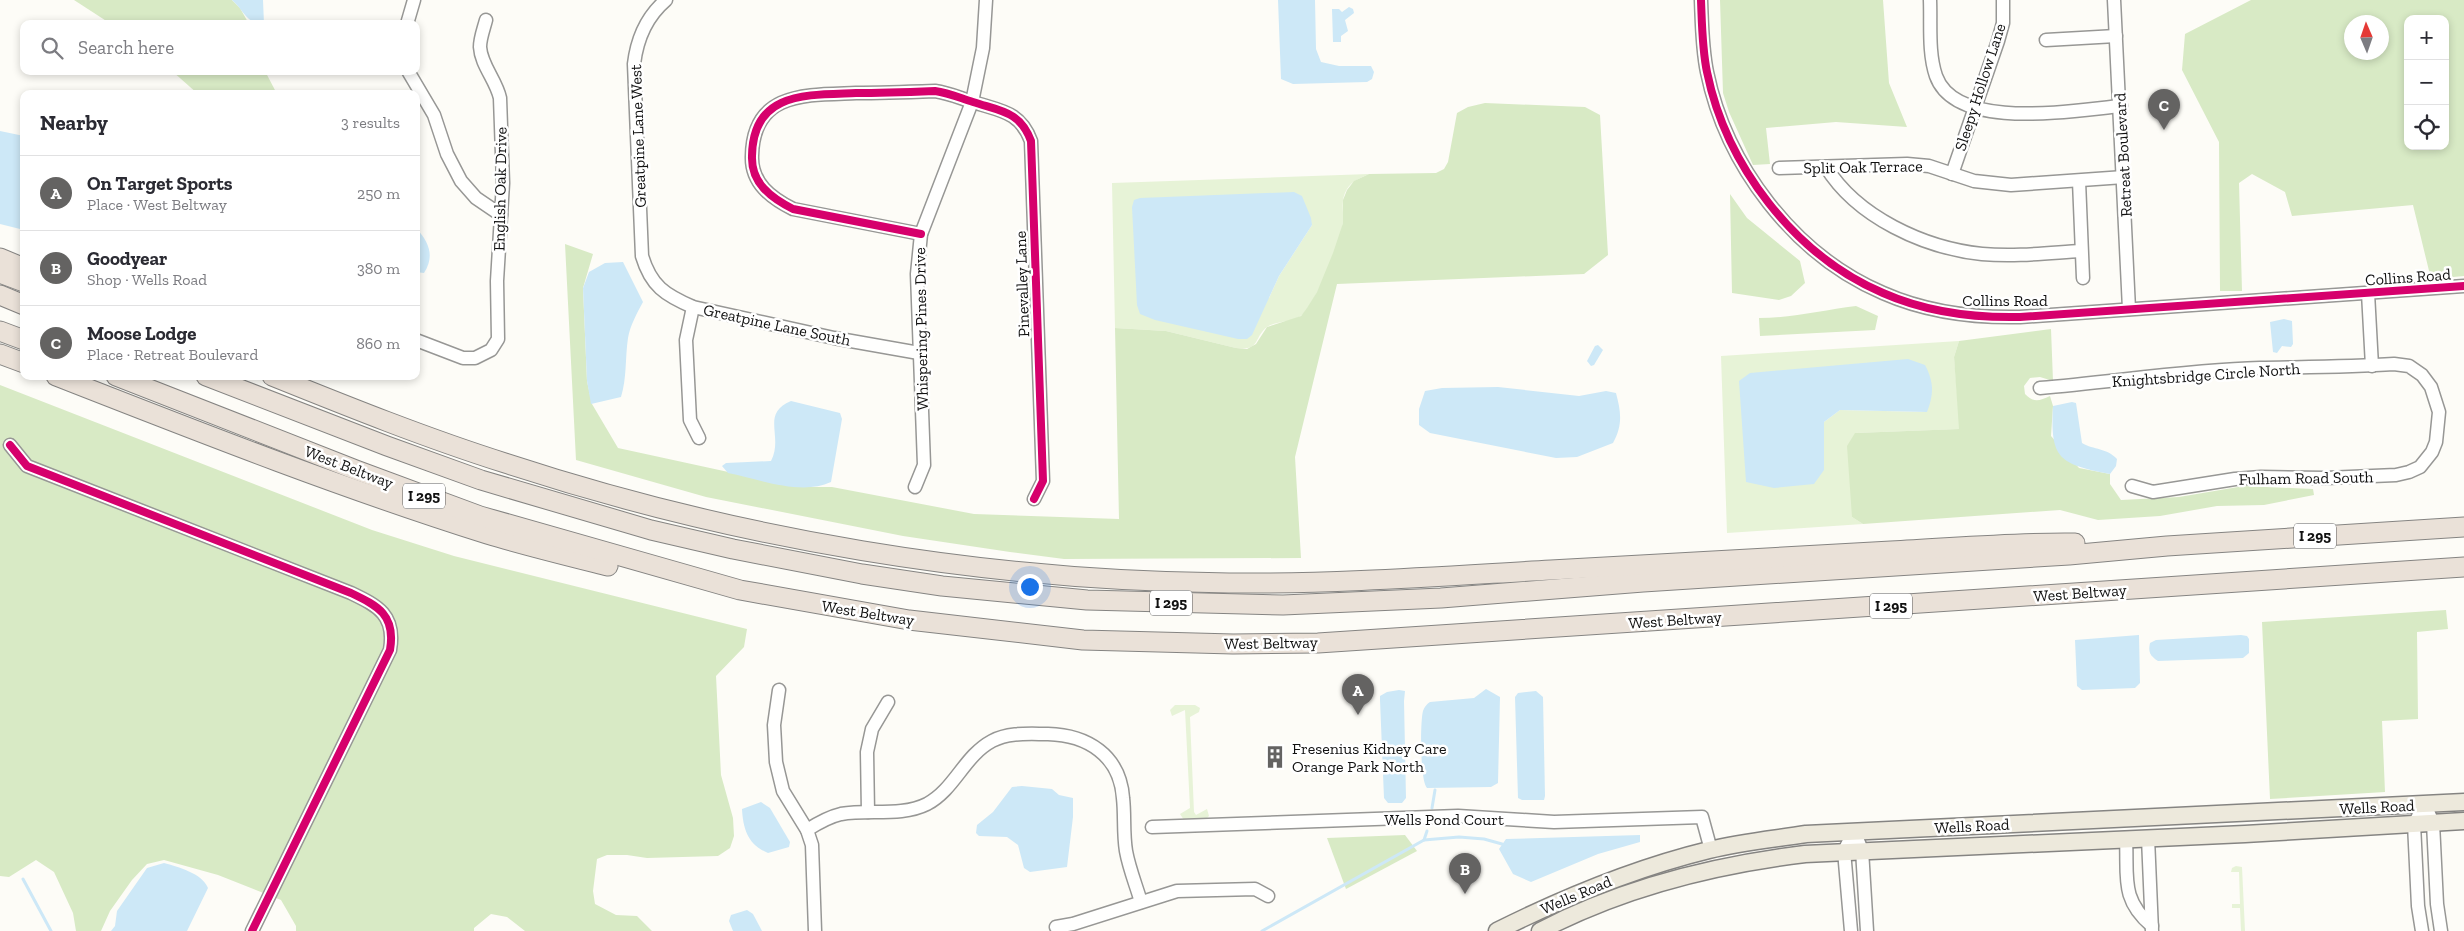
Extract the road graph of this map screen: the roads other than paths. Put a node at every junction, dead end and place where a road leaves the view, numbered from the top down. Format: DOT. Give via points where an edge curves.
graph roads {
  1 [pos="414,0"];
  2 [pos="986,0"];
  3 [pos="1700,0"];
  4 [pos="1930,0"];
  5 [pos="2003,0"];
  6 [pos="2114,0"];
  7 [pos="660,2"];
  8 [pos="409,20"];
  9 [pos="486,20"];
  10 [pos="2116,36"];
  11 [pos="2046,40"];
  12 [pos="410,75"];
  13 [pos="419,90"];
  14 [pos="420,91"];
  15 [pos="972,102"];
  16 [pos="2121,106"];
  17 [pos="1974,107"];
  18 [pos="1826,167"];
  19 [pos="1780,168"];
  20 [pos="1952,174"];
  21 [pos="2124,177"];
  22 [pos="2079,181"];
  23 [pos="501,214"];
  24 [pos="921,234"];
  25 [pos="2081,251"];
  26 [pos="0,258"];
  27 [pos="20,266"];
  28 [pos="0,273"];
  29 [pos="647,273"];
  30 [pos="2083,278"];
  31 [pos="20,280"];
  32 [pos="2464,286"];
  33 [pos="2368,293"];
  34 [pos="0,295"];
  35 [pos="20,303"];
  36 [pos="693,307"];
  37 [pos="2130,309"];
  38 [pos="0,330"];
  39 [pos="20,338"];
  40 [pos="420,342"];
  41 [pos="920,353"];
  42 [pos="0,354"];
  43 [pos="20,362"];
  44 [pos="2372,366"];
  45 [pos="66,380"];
  46 [pos="126,380"];
  47 [pos="216,380"];
  48 [pos="282,380"];
  49 [pos="2040,388"];
  50 [pos="699,438"];
  51 [pos="10,445"];
  52 [pos="2420,467"];
  53 [pos="2132,486"];
  54 [pos="915,487"];
  55 [pos="1034,499"];
  56 [pos="2464,527"];
  57 [pos="2167,546"];
  58 [pos="2464,567"];
  59 [pos="740,590"];
  60 [pos="779,690"];
  61 [pos="888,702"];
  62 [pos="2464,802"];
  63 [pos="2425,804"];
  64 [pos="868,812"];
  65 [pos="2137,819"];
  66 [pos="2464,822"];
  67 [pos="2433,823"];
  68 [pos="2414,824"];
  69 [pos="1152,827"];
  70 [pos="807,830"];
  71 [pos="1854,831"];
  72 [pos="2137,838"];
  73 [pos="1711,850"];
  74 [pos="1862,850"];
  75 [pos="1844,851"];
  76 [pos="1268,896"];
  77 [pos="1141,902"];
  78 [pos="1056,927"];
  79 [pos="2152,928"];
  80 [pos="252,931"];
  81 [pos="815,931"];
  82 [pos="1497,931"];
  83 [pos="1540,931"];
  84 [pos="1851,931"];
  85 [pos="1867,931"];
  86 [pos="2422,931"];
  87 [pos="2441,931"];
  1 -- 8 [label="street"];
  2 -- 15 [label="street, Whispering Pines Drive" via="984,48"];
  3 -- 37 [label="street, Collins Road" via="1706,72 1728,137 1776,212 1799,237 1829,261 1882,293 1952,314 2005,317"];
  4 -- 17 [label="street" via="1933,64 1937,77 1952,98"];
  5 -- 17 [label="street, Sleepy Hollow Lane" via="2003,24"];
  6 -- 10 [label="street, Retreat Boulevard"];
  7 -- 29 [label="street, Greatpine Lane West" via="643,28 634,64 642,256"];
  9 -- 23 [label="street, English Oak Drive" via="480,44 481,57 500,98"];
  10 -- 11 [label="street"];
  10 -- 16 [label="street, Retreat Boulevard"];
  12 -- 13 [label="street"];
  14 -- 23 [label="street" via="434,115 446,154 461,181 476,198"];
  15 -- 24 [label="street, Whispering Pines Drive"];
  15 -- 24 [label="street, Pinevalley Lane" via="950,93 935,92 804,95 776,105 764,115 756,129 752,145 755,174 762,188 774,200 793,209"];
  15 -- 55 [label="street, Pinevalley Lane" via="1007,112 1019,120 1031,141 1043,481"];
  16 -- 17 [label="street" via="2018,113"];
  16 -- 21 [label="street, Retreat Boulevard"];
  17 -- 20 [label="street, Sleepy Hollow Lane"];
  18 -- 19 [label="street, Split Oak Terrace"];
  18 -- 20 [label="street, Split Oak Terrace" via="1907,164 1929,166"];
  18 -- 25 [label="street" via="1854,201 1891,225 1933,244 1981,254"];
  20 -- 22 [label="street, Split Oak Terrace" via="1974,181 2011,185"];
  21 -- 22 [label="street, Split Oak Terrace"];
  21 -- 37 [label="street, Retreat Boulevard"];
  22 -- 25 [label="street"];
  23 -- 40 [label="street, English Oak Drive" via="498,339 482,356 462,358"];
  24 -- 41 [label="street, Whispering Pines Drive" via="917,274"];
  25 -- 30 [label="street"];
  26 -- 27 [label="highway"];
  28 -- 31 [label="highway"];
  29 -- 36 [label="street, Greatpine Lane South" via="672,298"];
  32 -- 33 [label="street, Collins Road"];
  33 -- 37 [label="street, Collins Road"];
  33 -- 44 [label="street"];
  34 -- 35 [label="highway"];
  36 -- 41 [label="street, Greatpine Lane South"];
  36 -- 50 [label="street" via="687,329 687,358 690,420"];
  38 -- 39 [label="highway"];
  41 -- 54 [label="street, Whispering Pines Drive" via="924,465"];
  42 -- 43 [label="highway"];
  44 -- 49 [label="street, Knightsbridge Circle North" via="2260,368 2155,375"];
  44 -- 52 [label="street, Knightsbridge Circle North" via="2409,366 2422,375 2430,387 2439,412 2439,424 2432,452"];
  45 -- 59 [label="highway" via="283,465 489,535 636,574"];
  46 -- 59 [label="highway, West Beltway / I 295" via="480,516"];
  47 -- 57 [label="highway, West Beltway / I 295" via="481,480 651,530 862,574 942,586 1087,600 1213,605 1354,602"];
  48 -- 57 [label="highway" via="459,448 618,497 723,523 903,558 1015,571 1159,581 1304,583 2069,542"];
  51 -- 80 [label="street" via="27,466 351,593 377,606 388,621 393,637 390,650"];
  52 -- 53 [label="street, Fulham Road South" via="2396,475 2260,477 2154,492"];
  56 -- 57 [label="highway, West Beltway / I 295"];
  58 -- 59 [label="highway, West Beltway / I 295" via="1318,643 1083,640 909,620"];
  60 -- 70 [label="street" via="774,725 778,778"];
  61 -- 64 [label="street" via="872,729 868,746"];
  62 -- 63 [label="main road, Wells Road"];
  63 -- 65 [label="main road, Wells Road"];
  63 -- 67 [label="street"];
  63 -- 68 [label="street"];
  64 -- 70 [label="street" via="832,816"];
  64 -- 77 [label="street" via="903,811 927,804 948,788 970,757 994,740 1022,734 1082,739 1107,758 1121,781 1126,850"];
  65 -- 71 [label="main road, Wells Road"];
  65 -- 72 [label="main road"];
  66 -- 67 [label="main road, Wells Road"];
  67 -- 68 [label="main road, Wells Road"];
  67 -- 87 [label="street"];
  68 -- 72 [label="main road, Wells Road"];
  68 -- 86 [label="street"];
  69 -- 73 [label="street, Wells Pond Court" via="1458,816 1554,822 1702,817"];
  70 -- 81 [label="street" via="812,845"];
  71 -- 73 [label="main road, Wells Road" via="1806,834"];
  71 -- 74 [label="street"];
  71 -- 75 [label="street"];
  72 -- 74 [label="main road, Wells Road"];
  72 -- 79 [label="street"];
  72 -- 79 [label="street" via="2129,897 2139,915"];
  73 -- 82 [label="main road, Wells Road" via="1596,885"];
  74 -- 75 [label="main road, Wells Road"];
  74 -- 85 [label="street"];
  75 -- 83 [label="main road, Wells Road" via="1759,859 1668,881 1602,903"];
  75 -- 84 [label="street"];
  76 -- 77 [label="street" via="1255,889 1189,890"];
  77 -- 78 [label="street"];
}
